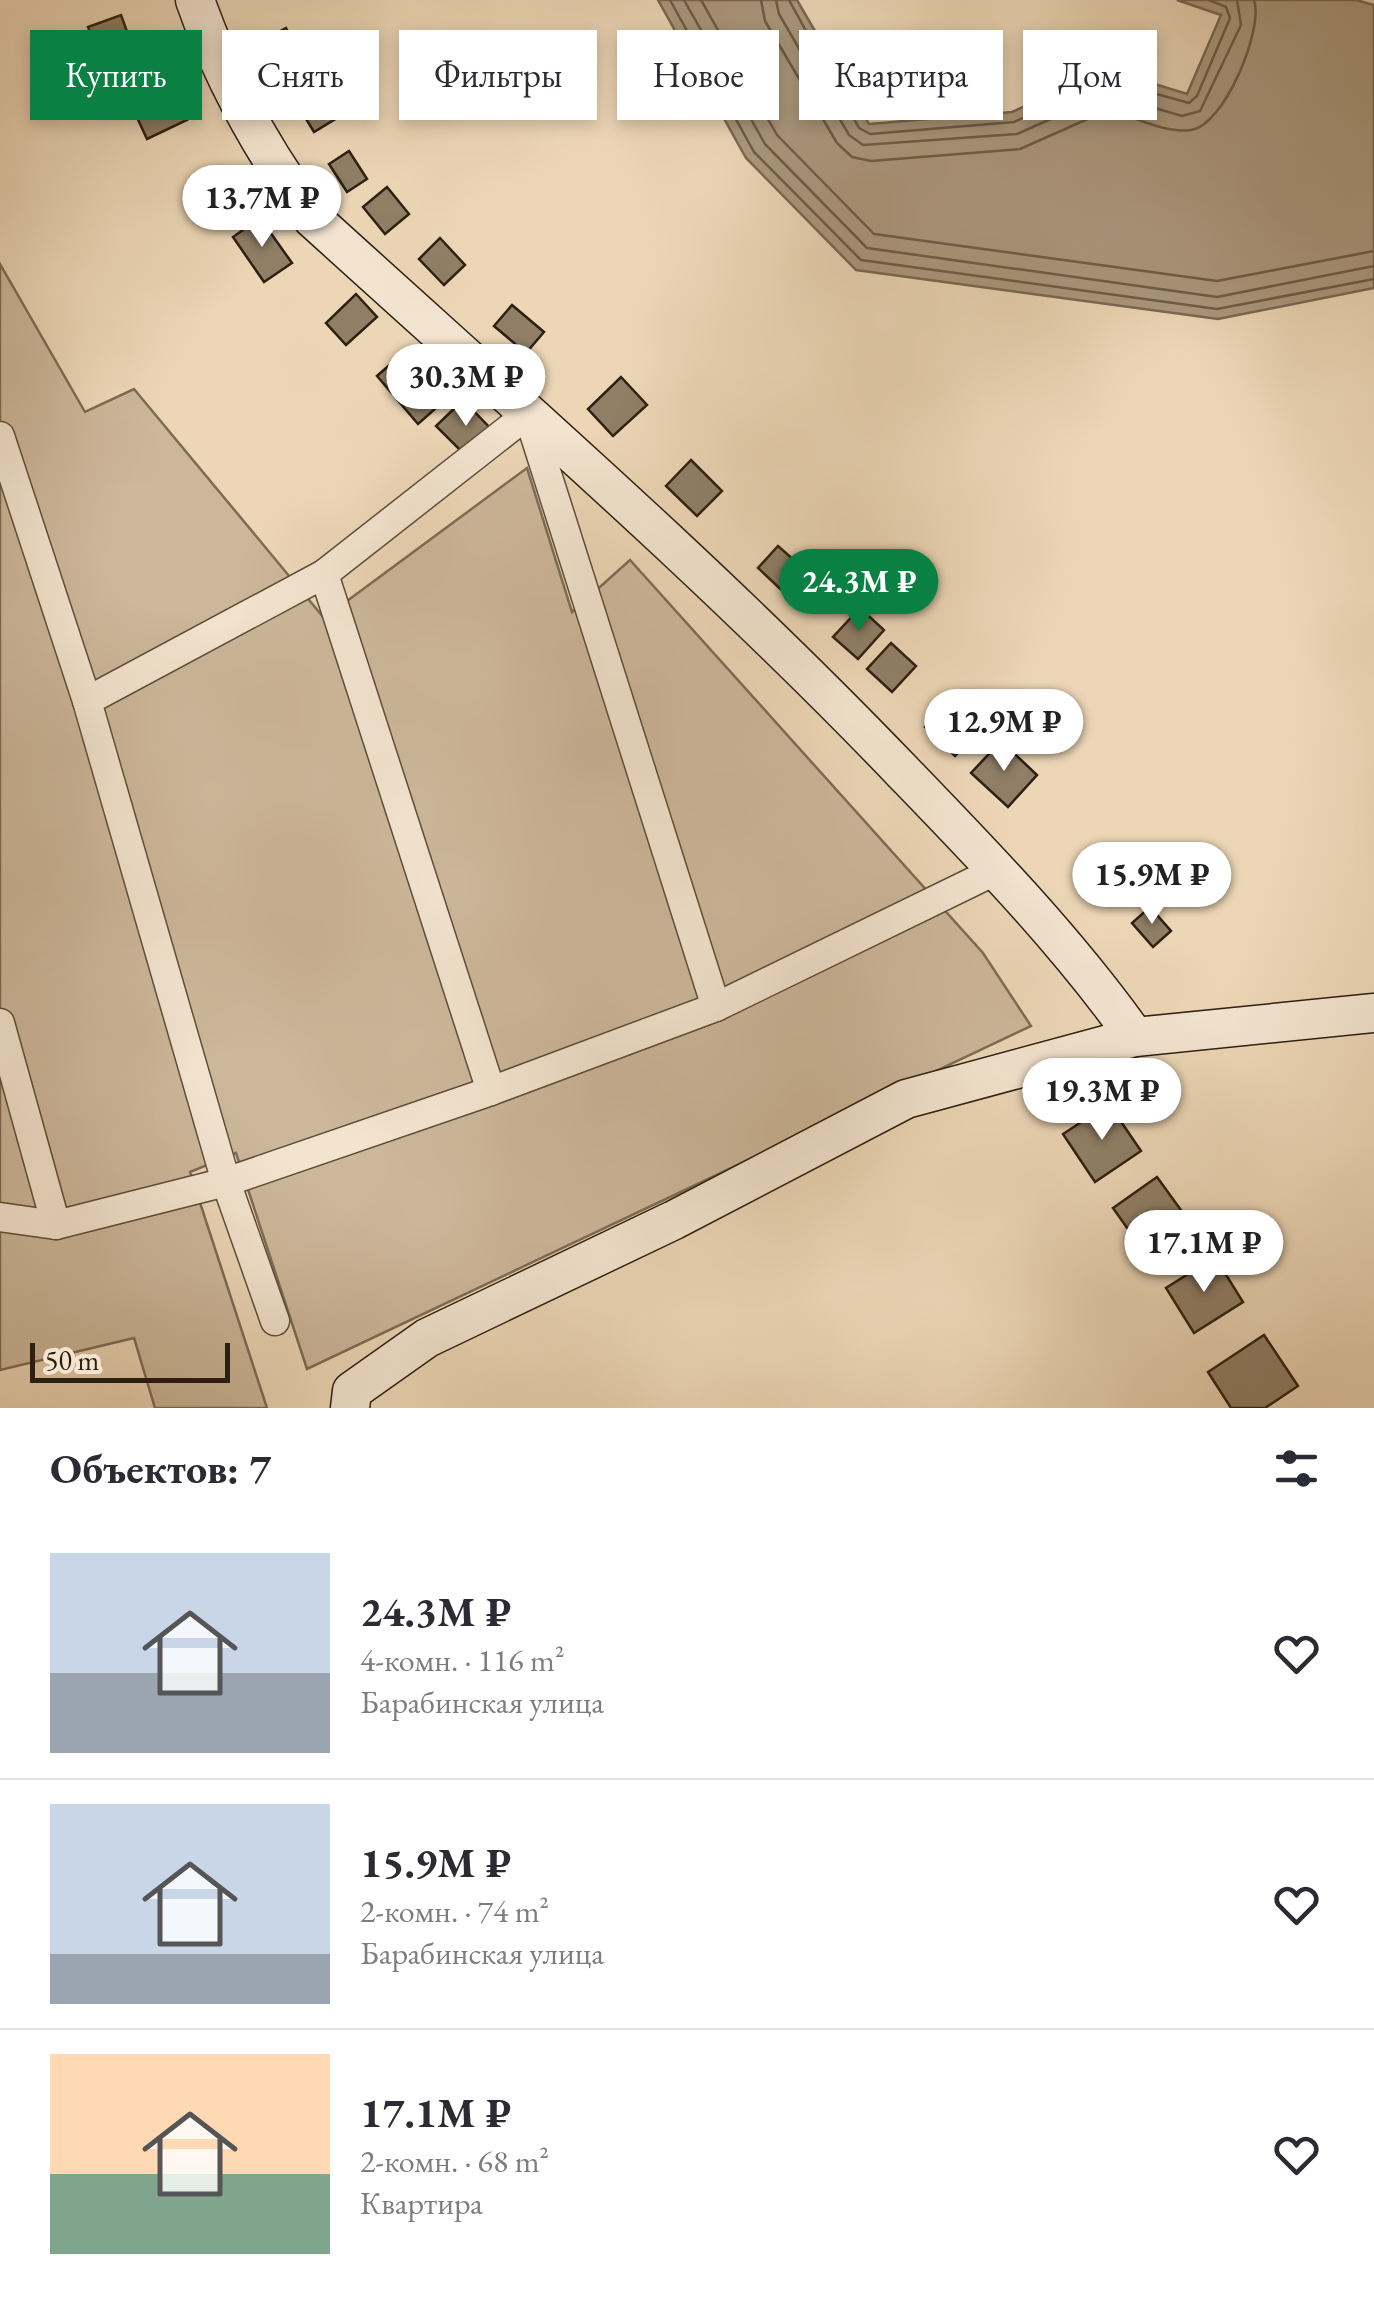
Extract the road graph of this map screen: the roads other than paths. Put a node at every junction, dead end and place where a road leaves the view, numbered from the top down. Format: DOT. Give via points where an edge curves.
graph roads {
  1 [pos="195,0"];
  2 [pos="528,414"];
  3 [pos="0,436"];
  4 [pos="324,574"];
  5 [pos="87,701"];
  6 [pos="997,870"];
  7 [pos="716,1007"];
  8 [pos="1374,1013"];
  9 [pos="0,1024"];
  10 [pos="1135,1037"];
  11 [pos="491,1091"];
  12 [pos="226,1182"];
  13 [pos="0,1217"];
  14 [pos="56,1225"];
  15 [pos="275,1322"];
  16 [pos="350,1408"];
  1 -- 2 [label="street" via="259,142 312,218"];
  2 -- 4 [label="street"];
  2 -- 6 [label="street" via="787,652"];
  2 -- 7 [label="street"];
  3 -- 5 [label="street"];
  4 -- 5 [label="street"];
  4 -- 11 [label="street"];
  5 -- 12 [label="street"];
  6 -- 7 [label="street"];
  6 -- 10 [label="street" via="1087,970"];
  7 -- 11 [label="street"];
  8 -- 10 [label="street"];
  9 -- 14 [label="street"];
  10 -- 16 [label="street" via="906,1099 427,1338 352,1391"];
  11 -- 12 [label="street"];
  12 -- 14 [label="street"];
  12 -- 15 [label="street"];
  13 -- 14 [label="street"];
}
